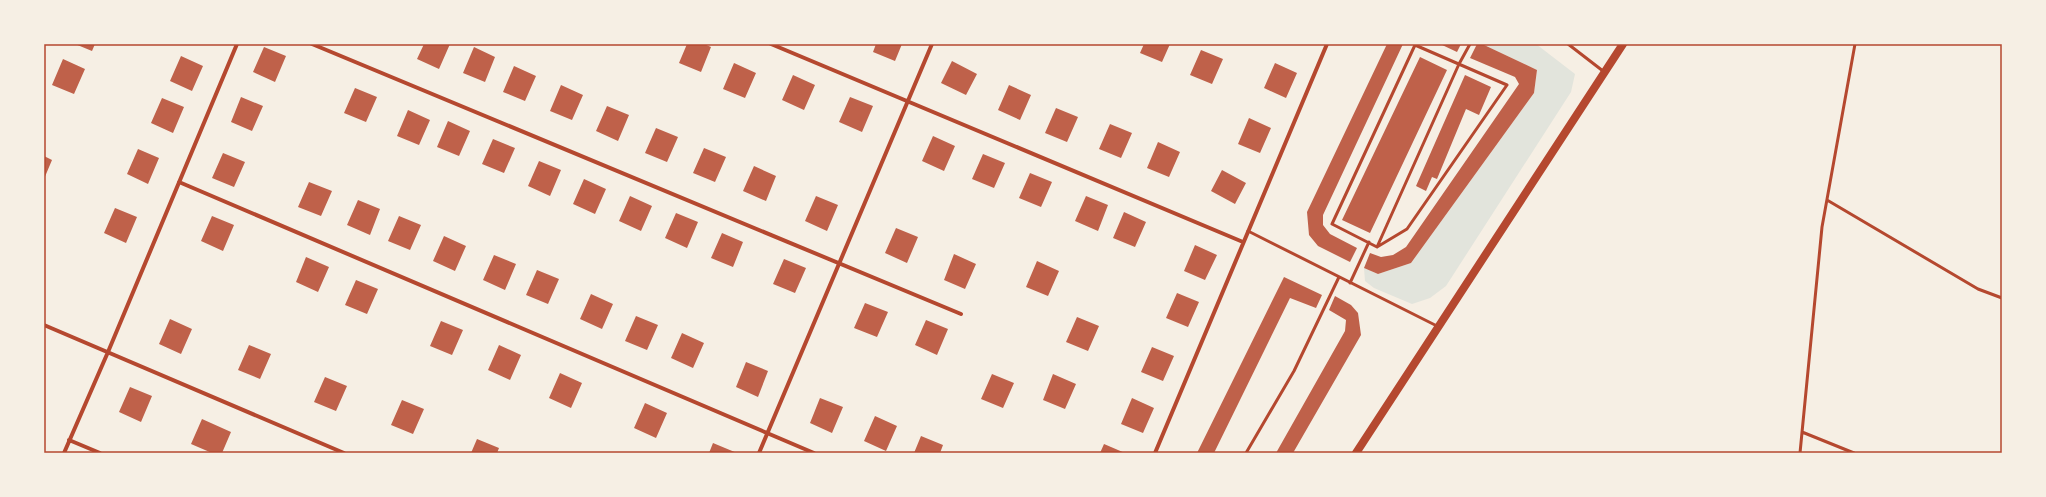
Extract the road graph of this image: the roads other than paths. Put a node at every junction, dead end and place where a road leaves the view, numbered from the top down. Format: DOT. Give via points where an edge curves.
graph roads {
  1 [pos="237,44"];
  2 [pos="312,44"];
  3 [pos="771,44"];
  4 [pos="932,44"];
  5 [pos="1326,44"];
  6 [pos="1470,44"];
  7 [pos="1568,44"];
  8 [pos="1623,44"];
  9 [pos="1855,44"];
  10 [pos="1459,64"];
  11 [pos="1605,73"];
  12 [pos="908,101"];
  13 [pos="179,182"];
  14 [pos="1827,200"];
  15 [pos="1248,231"];
  16 [pos="1244,242"];
  17 [pos="1368,242"];
  18 [pos="1377,247"];
  19 [pos="840,264"];
  20 [pos="1339,277"];
  21 [pos="1350,282"];
  22 [pos="2002,298"];
  23 [pos="961,314"];
  24 [pos="44,325"];
  25 [pos="1439,327"];
  26 [pos="108,352"];
  27 [pos="1802,432"];
  28 [pos="768,433"];
  29 [pos="69,440"];
  30 [pos="64,453"];
  31 [pos="100,453"];
  32 [pos="344,453"];
  33 [pos="759,453"];
  34 [pos="814,453"];
  35 [pos="1155,453"];
  36 [pos="1246,453"];
  37 [pos="1356,453"];
  38 [pos="1800,453"];
  39 [pos="1854,453"];
  1 -- 13 [label="street"];
  2 -- 19 [label="street"];
  3 -- 12 [label="street"];
  4 -- 12 [label="street"];
  5 -- 15 [label="street"];
  6 -- 10 [label="lane"];
  7 -- 11 [label="lane"];
  8 -- 11 [label="main road"];
  9 -- 14 [label="lane"];
  10 -- 17 [label="lane" via="1415,45 1332,224"];
  10 -- 18 [label="lane"];
  10 -- 18 [label="lane" via="1506,84 1407,229"];
  11 -- 25 [label="main road"];
  12 -- 16 [label="street"];
  12 -- 19 [label="street"];
  13 -- 26 [label="street"];
  13 -- 28 [label="street"];
  14 -- 22 [label="lane" via="1978,289"];
  14 -- 27 [label="lane" via="1822,227"];
  15 -- 16 [label="street"];
  15 -- 20 [label="lane"];
  16 -- 35 [label="street"];
  17 -- 18 [label="lane"];
  17 -- 21 [label="lane"];
  19 -- 23 [label="street"];
  19 -- 28 [label="street"];
  20 -- 21 [label="lane"];
  20 -- 36 [label="lane" via="1294,371"];
  21 -- 25 [label="lane"];
  24 -- 26 [label="street"];
  25 -- 37 [label="main road"];
  26 -- 29 [label="street"];
  26 -- 32 [label="street"];
  27 -- 38 [label="lane"];
  27 -- 39 [label="lane"];
  28 -- 33 [label="street"];
  28 -- 34 [label="street"];
  29 -- 30 [label="street"];
  29 -- 31 [label="street"];
}
